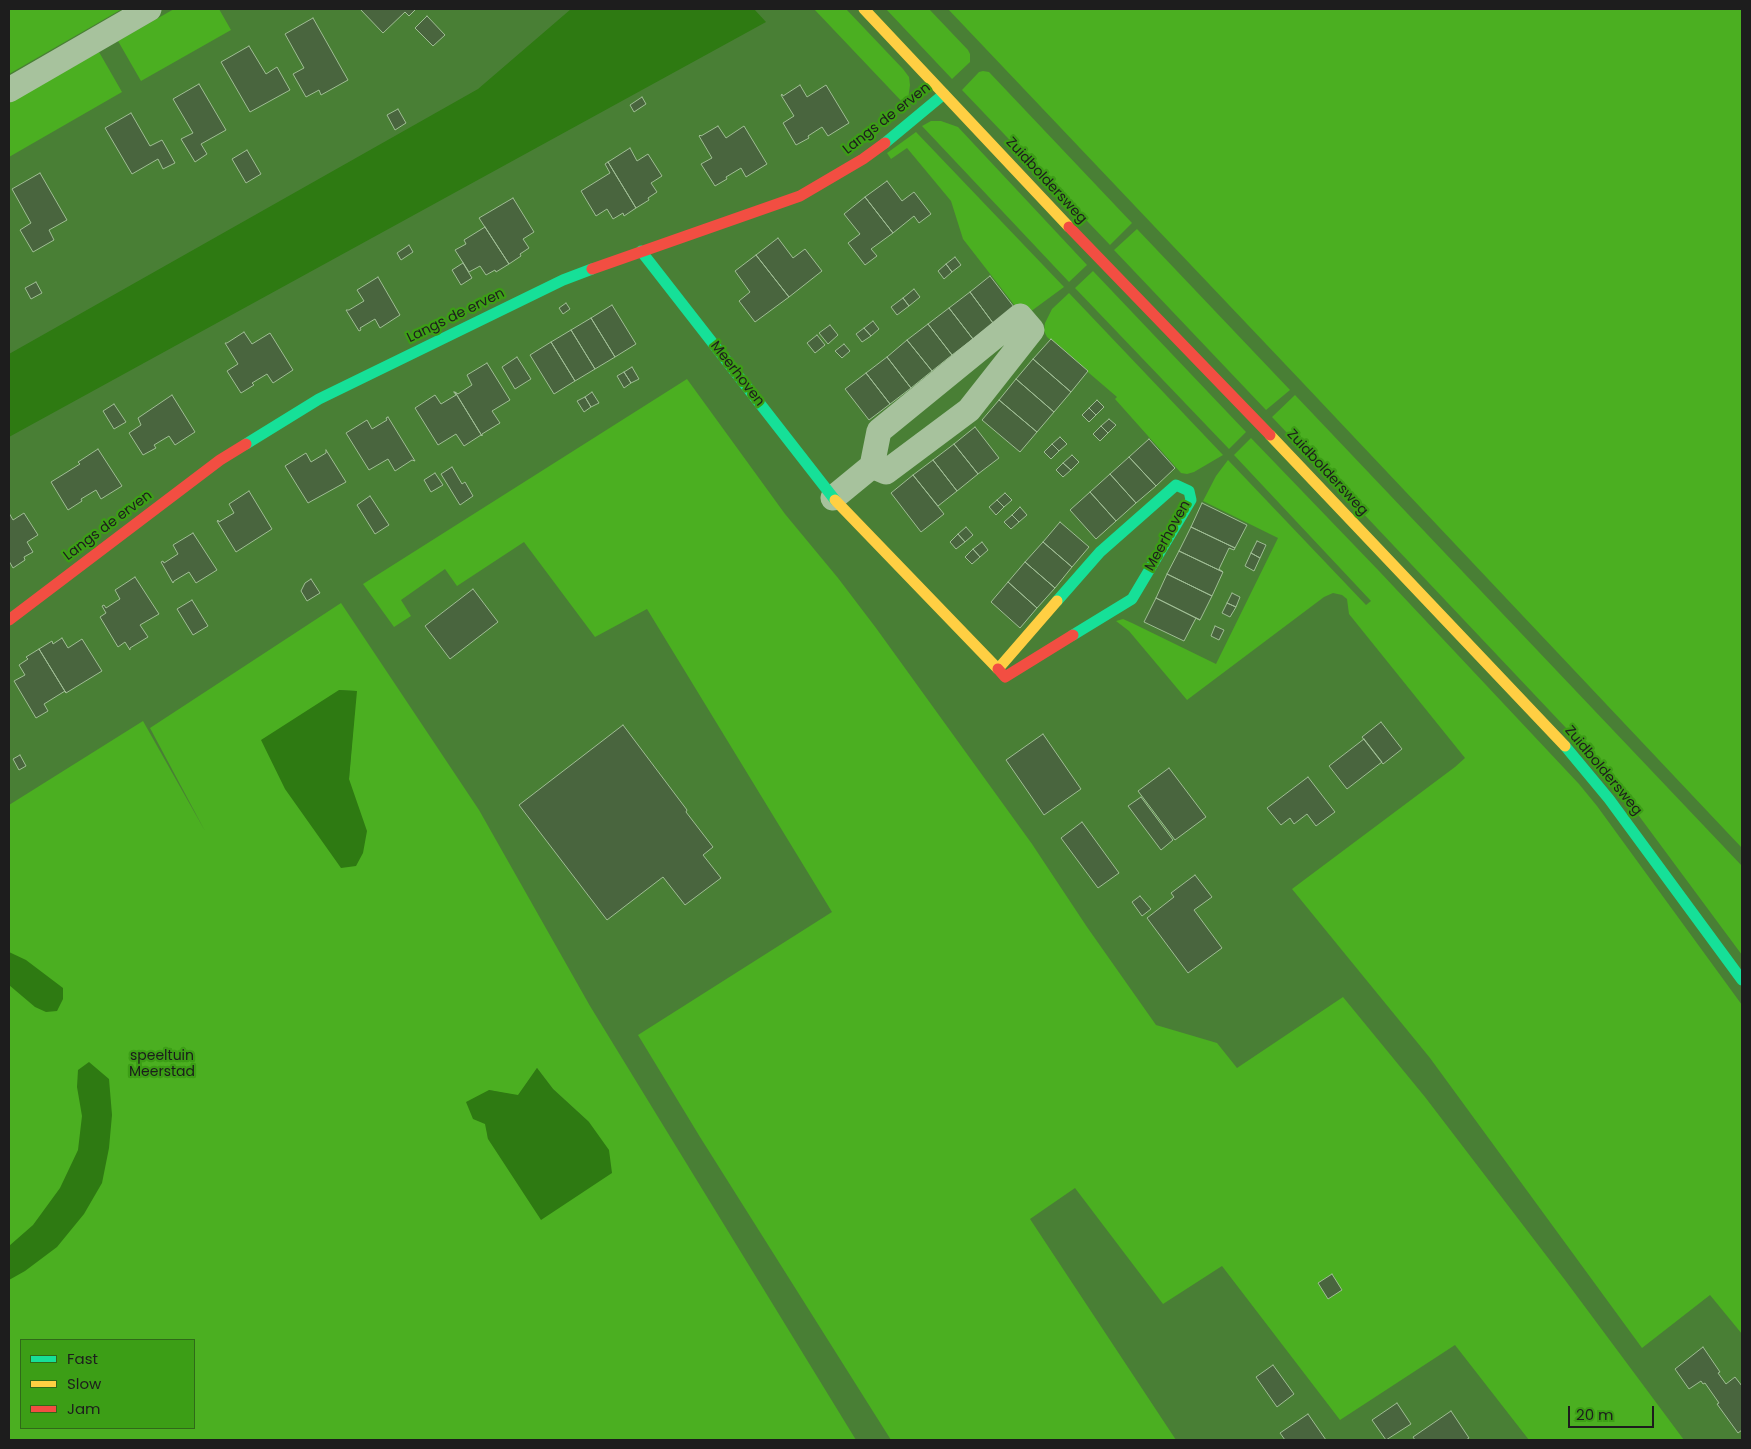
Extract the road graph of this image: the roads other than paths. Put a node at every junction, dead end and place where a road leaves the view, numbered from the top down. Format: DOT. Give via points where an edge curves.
graph roads {
  1 [pos="149,9"];
  2 [pos="864,9"];
  3 [pos="9,90"];
  4 [pos="944,94"];
  5 [pos="640,251"];
  6 [pos="872,466"];
  7 [pos="833,498"];
  8 [pos="9,620"];
  9 [pos="998,670"];
  10 [pos="1742,980"];
  1 -- 3 [label="street"];
  2 -- 4 [label="street, Zuidboldersweg"];
  4 -- 5 [label="street, Langs de erven" via="863,159 800,196"];
  4 -- 10 [label="street, Zuidboldersweg" via="1569,751 1609,799"];
  5 -- 7 [label="street, Meerhoven"];
  5 -- 8 [label="street, Langs de erven" via="563,280 319,399 220,460"];
  6 -- 6 [label="street" via="886,472 969,410 1032,330 1020,316 879,430"];
  6 -- 7 [label="street"];
  7 -- 9 [label="street, Meerhoven"];
  9 -- 9 [label="street, Meerhoven" via="1005,677 1132,599 1191,500 1189,491 1176,485 1100,552"];
}
